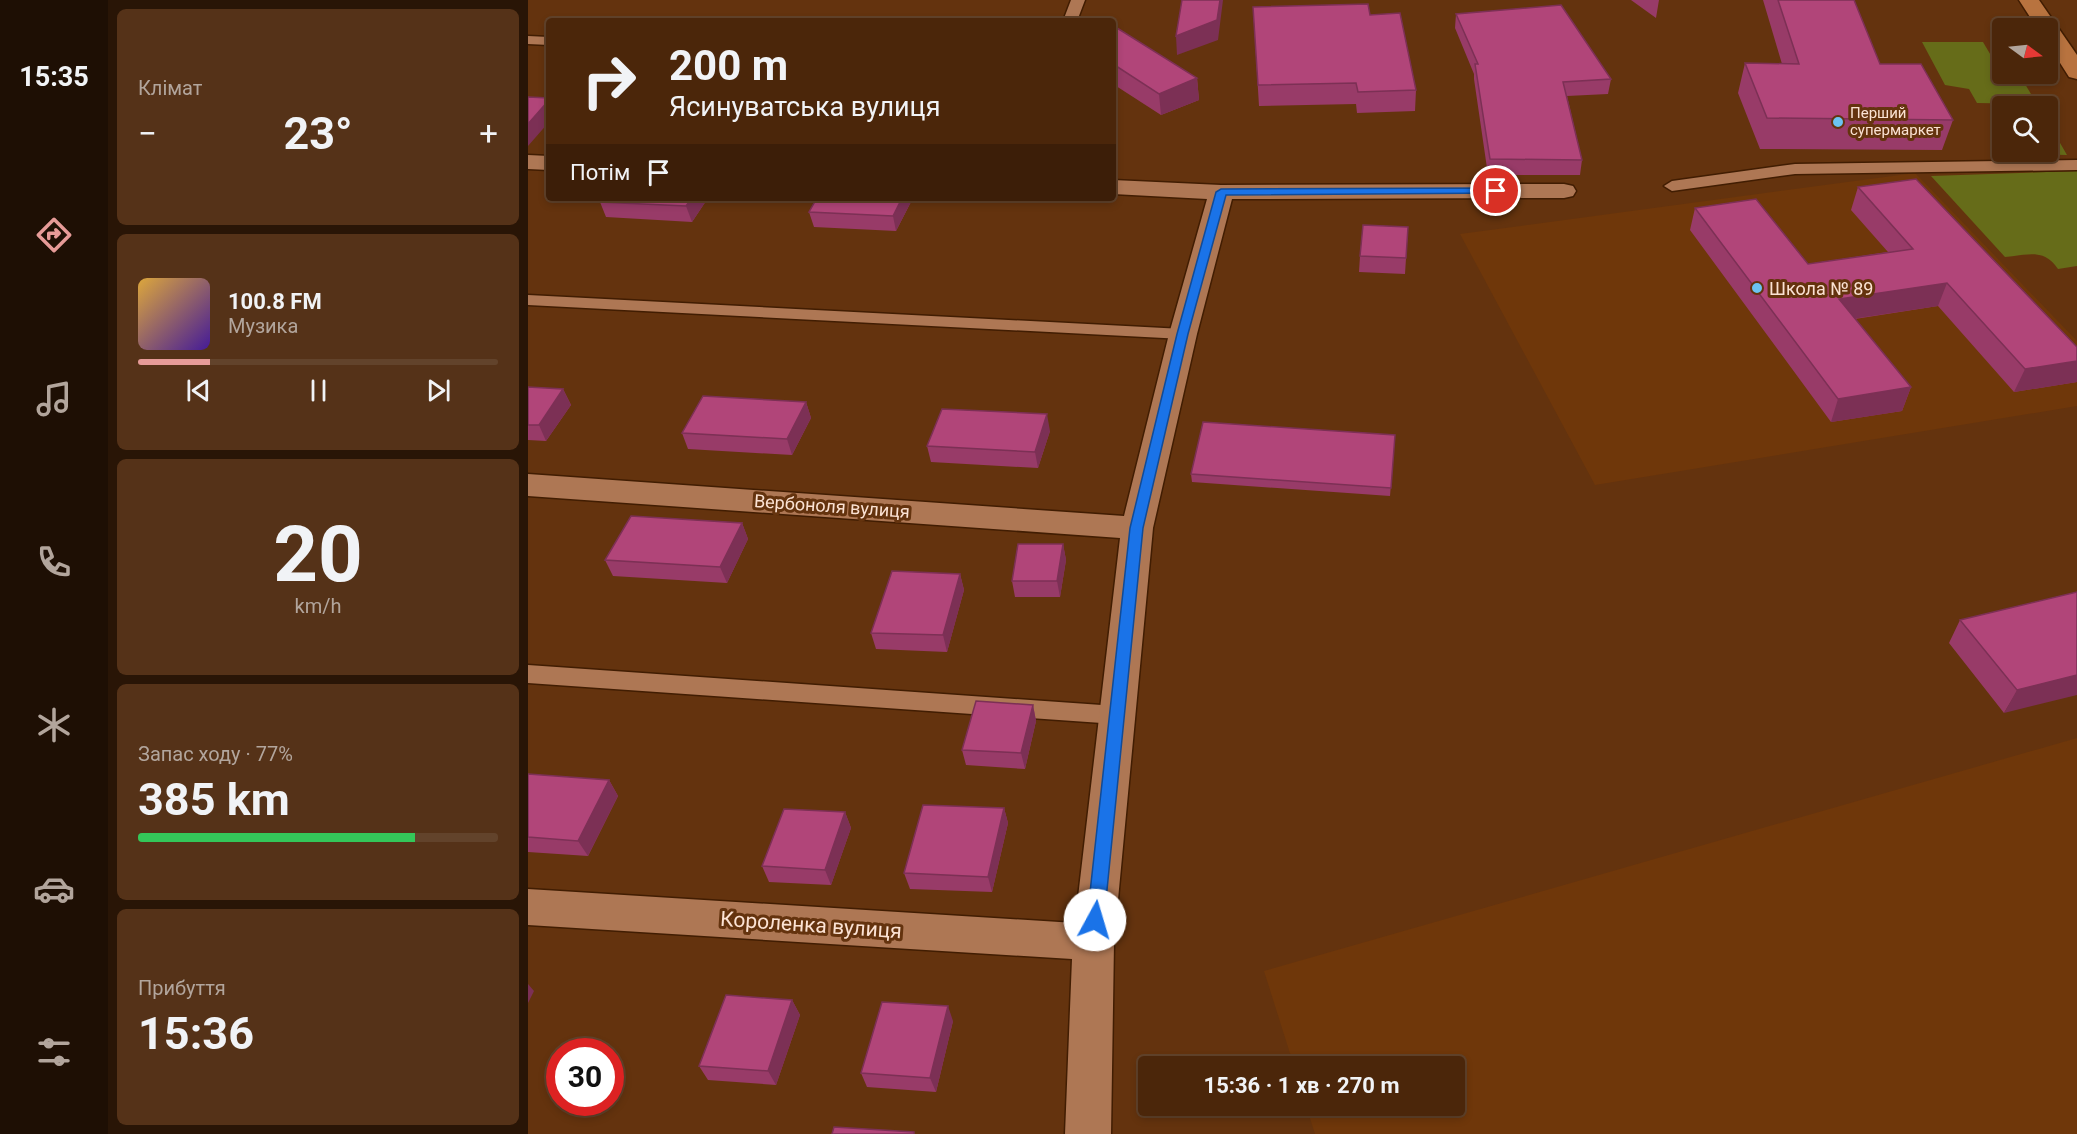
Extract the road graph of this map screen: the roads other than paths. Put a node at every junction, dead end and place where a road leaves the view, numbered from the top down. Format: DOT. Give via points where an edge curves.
graph roads {
  1 [pos="1078,0"];
  2 [pos="2029,0"];
  3 [pos="1071,18"];
  4 [pos="528,40"];
  5 [pos="546,41"];
  6 [pos="2077,72"];
  7 [pos="528,162"];
  8 [pos="546,163"];
  9 [pos="2077,165"];
  10 [pos="1672,186"];
  11 [pos="1116,187"];
  12 [pos="1564,191"];
  13 [pos="1221,192"];
  14 [pos="528,300"];
  15 [pos="1183,334"];
  16 [pos="528,485"];
  17 [pos="1137,528"];
  18 [pos="528,674"];
  19 [pos="1116,715"];
  20 [pos="528,908"];
  21 [pos="1093,942"];
  22 [pos="1088,1134"];
  1 -- 3 [label="lane"];
  2 -- 6 [label="main road"];
  4 -- 5 [label="lane"];
  7 -- 8 [label="street"];
  9 -- 10 [label="lane" via="1795,169"];
  11 -- 13 [label="street"];
  12 -- 13 [label="street"];
  13 -- 15 [label="street"];
  14 -- 15 [label="lane"];
  15 -- 17 [label="street"];
  16 -- 17 [label="street, Вербоноля вулиця"];
  17 -- 19 [label="street"];
  18 -- 19 [label="lane"];
  19 -- 21 [label="street"];
  20 -- 21 [label="street, Короленка вулиця"];
  21 -- 22 [label="street"];
}
